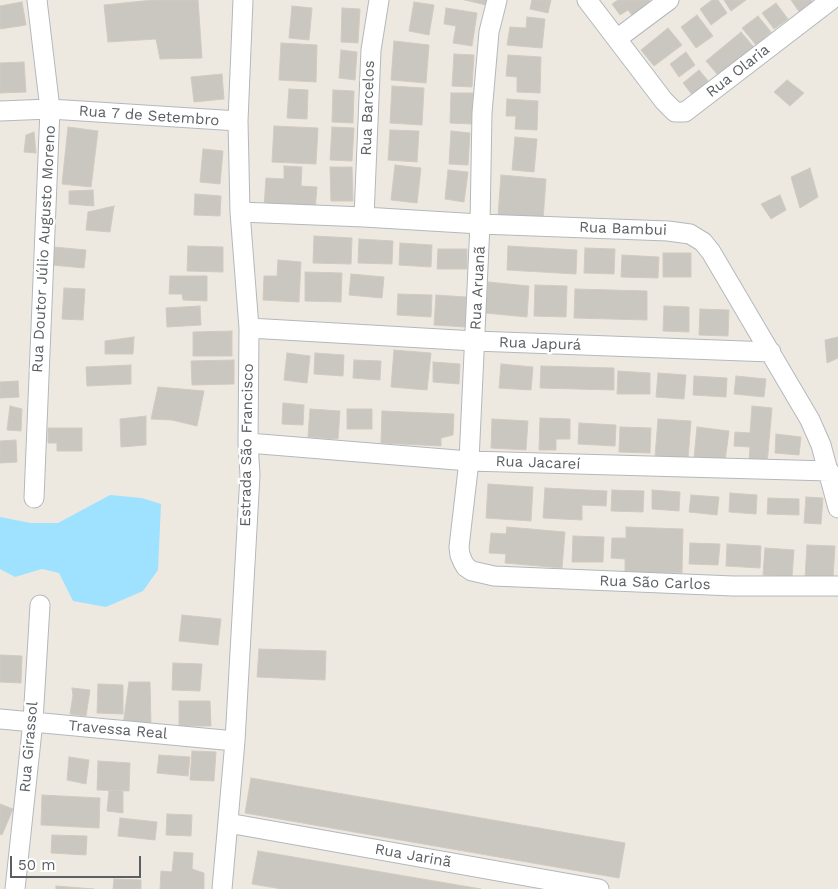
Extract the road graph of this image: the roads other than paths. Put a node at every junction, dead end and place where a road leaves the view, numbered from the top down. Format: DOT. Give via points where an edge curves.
graph roads {
  1 [pos="37,0"];
  2 [pos="243,0"];
  3 [pos="379,0"];
  4 [pos="498,0"];
  5 [pos="587,0"];
  6 [pos="669,0"];
  7 [pos="831,0"];
  8 [pos="618,38"];
  9 [pos="50,109"];
  10 [pos="0,111"];
  11 [pos="238,121"];
  12 [pos="240,212"];
  13 [pos="364,217"];
  14 [pos="480,224"];
  15 [pos="249,328"];
  16 [pos="475,341"];
  17 [pos="771,352"];
  18 [pos="248,443"];
  19 [pos="469,461"];
  20 [pos="829,471"];
  21 [pos="34,498"];
  22 [pos="838,508"];
  23 [pos="472,572"];
  24 [pos="838,586"];
  25 [pos="40,605"];
  26 [pos="0,719"];
  27 [pos="33,722"];
  28 [pos="235,741"];
  29 [pos="228,823"];
  30 [pos="14,889"];
  31 [pos="222,889"];
  32 [pos="599,889"];
  1 -- 9 [label="street, Rua Doutor Júlio Augusto Moreno"];
  2 -- 11 [label="street, Estrada São Francisco"];
  3 -- 13 [label="street, Rua Barcelos" via="371,50"];
  4 -- 14 [label="street, Rua Aruanã" via="489,32 482,113"];
  5 -- 8 [label="street"];
  6 -- 8 [label="street"];
  7 -- 8 [label="street, Rua Olaria" via="685,112 675,112 669,106"];
  9 -- 10 [label="street, Rua 7 de Setembro"];
  9 -- 11 [label="street, Rua 7 de Setembro"];
  9 -- 21 [label="street, Rua Doutor Júlio Augusto Moreno"];
  11 -- 12 [label="street, Estrada São Francisco"];
  12 -- 13 [label="street, Rua Bambui"];
  12 -- 15 [label="street, Estrada São Francisco"];
  13 -- 14 [label="street, Rua Bambui"];
  14 -- 16 [label="street, Rua Aruanã"];
  14 -- 17 [label="street, Rua Bambui" via="690,234 704,242 712,252"];
  15 -- 16 [label="street, Rua Japurá"];
  15 -- 18 [label="street, Estrada São Francisco"];
  16 -- 17 [label="street, Rua Japurá"];
  16 -- 19 [label="street, Rua Aruanã"];
  17 -- 20 [label="street, Rua Bambui" via="810,420"];
  18 -- 19 [label="street, Rua Jacareí"];
  18 -- 28 [label="street, Estrada São Francisco" via="250,475"];
  19 -- 20 [label="street, Rua Jacareí"];
  19 -- 23 [label="street, Rua Aruanã" via="459,547 463,562"];
  20 -- 22 [label="street, Rua Bambui"];
  23 -- 24 [label="street, Rua São Carlos" via="631,583"];
  25 -- 27 [label="street, Rua Girassol"];
  26 -- 27 [label="street, Travessa Real"];
  27 -- 28 [label="street, Travessa Real"];
  27 -- 30 [label="street, Rua Girassol"];
  28 -- 29 [label="street, Estrada São Francisco"];
  29 -- 31 [label="street, Estrada São Francisco"];
  29 -- 32 [label="street, Rua Jarinã"];
}
